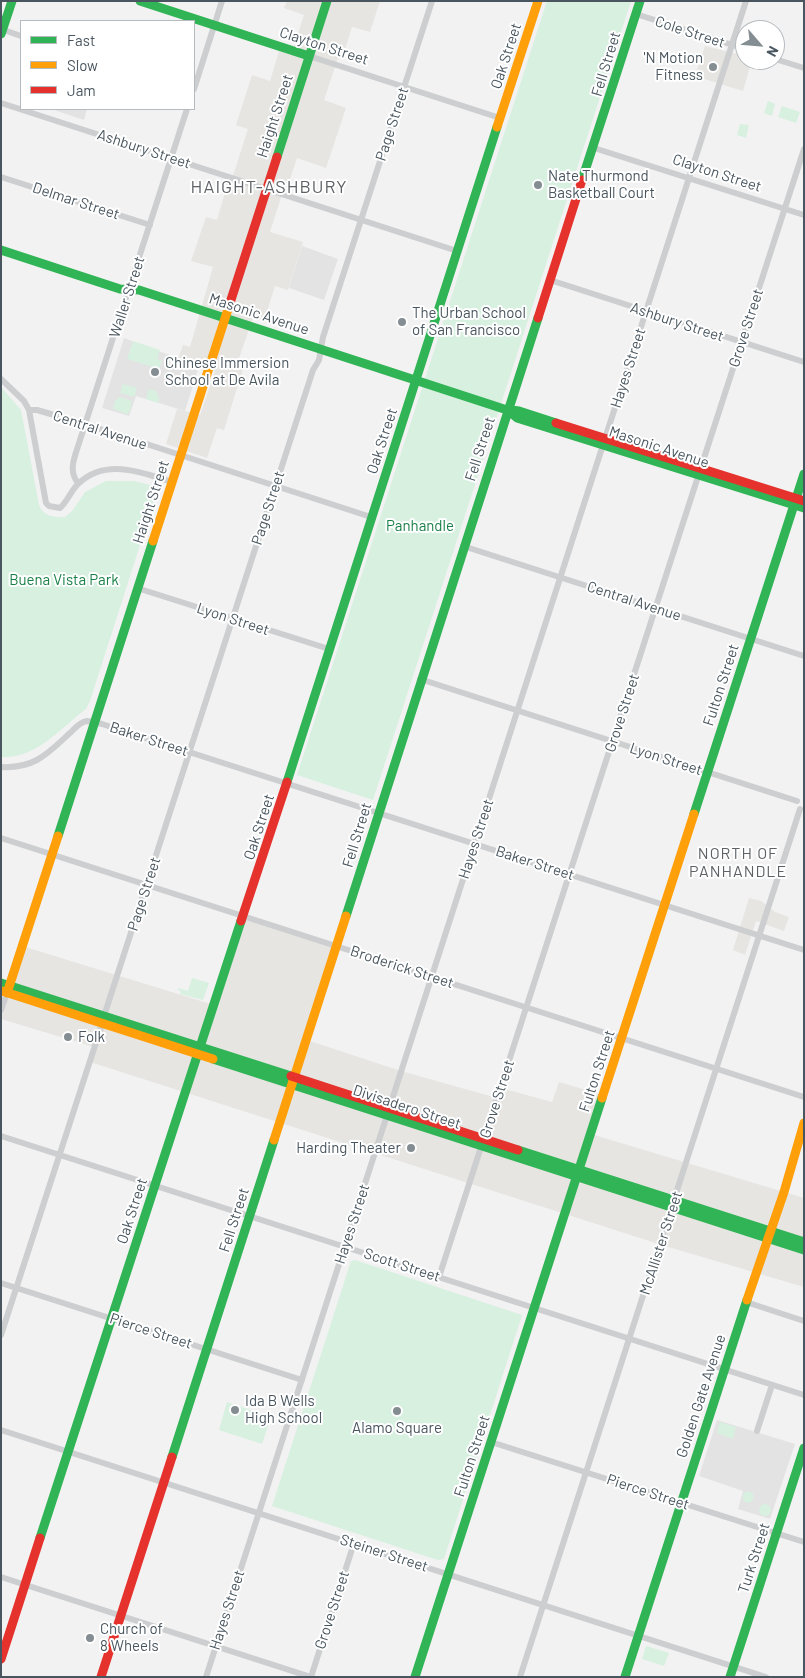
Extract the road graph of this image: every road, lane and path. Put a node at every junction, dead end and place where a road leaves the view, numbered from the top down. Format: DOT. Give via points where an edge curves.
graph roads {
  1 [pos="12,1"];
  2 [pos="140,1"];
  3 [pos="222,1"];
  4 [pos="326,1"];
  5 [pos="432,1"];
  6 [pos="538,1"];
  7 [pos="640,1"];
  8 [pos="746,1"];
  9 [pos="636,14"];
  10 [pos="214,25"];
  11 [pos="2,31"];
  12 [pos="20,36"];
  13 [pos="732,45"];
  14 [pos="735,46"];
  15 [pos="309,56"];
  16 [pos="785,62"];
  17 [pos="804,68"];
  18 [pos="195,86"];
  19 [pos="404,87"];
  20 [pos="1,103"];
  21 [pos="20,109"];
  22 [pos="23,110"];
  23 [pos="187,110"];
  24 [pos="500,118"];
  25 [pos="594,148"];
  26 [pos="804,149"];
  27 [pos="171,158"];
  28 [pos="1,177"];
  29 [pos="689,179"];
  30 [pos="266,189"];
  31 [pos="784,209"];
  32 [pos="804,215"];
  33 [pos="361,220"];
  34 [pos="150,225"];
  35 [pos="1,250"];
  36 [pos="457,251"];
  37 [pos="550,280"];
  38 [pos="129,290"];
  39 [pos="646,312"];
  40 [pos="225,318"];
  41 [pos="741,342"];
  42 [pos="320,348"];
  43 [pos="804,362"];
  44 [pos="1,379"];
  45 [pos="416,379"];
  46 [pos="29,410"];
  47 [pos="507,410"];
  48 [pos="85,424"];
  49 [pos="605,440"];
  50 [pos="180,455"];
  51 [pos="700,471"];
  52 [pos="804,474"];
  53 [pos="172,482"];
  54 [pos="78,483"];
  55 [pos="275,486"];
  56 [pos="798,501"];
  57 [pos="804,508"];
  58 [pos="372,517"];
  59 [pos="463,546"];
  60 [pos="560,578"];
  61 [pos="138,588"];
  62 [pos="656,608"];
  63 [pos="232,619"];
  64 [pos="750,639"];
  65 [pos="329,649"];
  66 [pos="804,656"];
  67 [pos="420,680"];
  68 [pos="518,711"];
  69 [pos="94,722"];
  70 [pos="612,742"];
  71 [pos="190,752"];
  72 [pos="1,767"];
  73 [pos="707,772"];
  74 [pos="287,784"];
  75 [pos="804,798"];
  76 [pos="797,802"];
  77 [pos="802,809"];
  78 [pos="379,813"];
  79 [pos="1,838"];
  80 [pos="474,844"];
  81 [pos="52,854"];
  82 [pos="570,874"];
  83 [pos="147,885"];
  84 [pos="665,905"];
  85 [pos="244,916"];
  86 [pos="760,936"];
  87 [pos="337,946"];
  88 [pos="804,950"];
  89 [pos="432,977"];
  90 [pos="5,988"];
  91 [pos="527,1008"];
  92 [pos="1,1010"];
  93 [pos="103,1020"];
  94 [pos="622,1038"];
  95 [pos="199,1051"];
  96 [pos="717,1069"];
  97 [pos="293,1081"];
  98 [pos="804,1097"];
  99 [pos="388,1112"];
  100 [pos="804,1123"];
  101 [pos="1,1136"];
  102 [pos="483,1142"];
  103 [pos="60,1155"];
  104 [pos="578,1173"];
  105 [pos="154,1185"];
  106 [pos="673,1204"];
  107 [pos="250,1216"];
  108 [pos="768,1234"];
  109 [pos="804,1242"];
  110 [pos="344,1247"];
  111 [pos="804,1250"];
  112 [pos="440,1277"];
  113 [pos="1,1283"];
  114 [pos="16,1288"];
  115 [pos="746,1302"];
  116 [pos="534,1308"];
  117 [pos="111,1318"];
  118 [pos="804,1321"];
  119 [pos="1,1335"];
  120 [pos="630,1339"];
  121 [pos="206,1349"];
  122 [pos="724,1369"];
  123 [pos="302,1380"];
  124 [pos="772,1385"];
  125 [pos="804,1395"];
  126 [pos="1,1430"];
  127 [pos="757,1431"];
  128 [pos="491,1442"];
  129 [pos="804,1448"];
  130 [pos="68,1451"];
  131 [pos="586,1472"];
  132 [pos="164,1482"];
  133 [pos="681,1502"];
  134 [pos="259,1513"];
  135 [pos="776,1533"];
  136 [pos="804,1542"];
  137 [pos="354,1543"];
  138 [pos="449,1574"];
  139 [pos="1,1577"];
  140 [pos="26,1584"];
  141 [pos="543,1605"];
  142 [pos="121,1615"];
  143 [pos="638,1635"];
  144 [pos="216,1646"];
  145 [pos="1,1659"];
  146 [pos="734,1666"];
  147 [pos="101,1677"];
  148 [pos="206,1677"];
  149 [pos="311,1677"];
  150 [pos="416,1677"];
  151 [pos="520,1677"];
  152 [pos="625,1677"];
  153 [pos="730,1677"];
  154 [pos="766,1677"];
  1 -- 11 [label="main road"];
  2 -- 10 [label="main road, Clayton Street"];
  3 -- 10 [label="street"];
  4 -- 15 [label="main road, Haight Street"];
  5 -- 19 [label="street, Page Street"];
  6 -- 24 [label="main road, Oak Street"];
  7 -- 9 [label="main road, Fell Street"];
  8 -- 13 [label="street, Hayes Street"];
  9 -- 13 [label="street, Cole Street"];
  9 -- 25 [label="main road, Fell Street"];
  10 -- 15 [label="main road, Clayton Street"];
  10 -- 18 [label="street"];
  11 -- 12 [label="street"];
  13 -- 14 [label="street, Cole Street"];
  13 -- 29 [label="street, Hayes Street"];
  15 -- 19 [label="street, Clayton Street"];
  15 -- 30 [label="main road, Haight Street"];
  16 -- 17 [label="street"];
  19 -- 24 [label="street, Clayton Street"];
  19 -- 33 [label="street, Page Street"];
  20 -- 21 [label="street, Ashbury Street"];
  22 -- 27 [label="street, Ashbury Street"];
  23 -- 27 [label="street, Waller Street"];
  24 -- 36 [label="main road, Oak Street"];
  25 -- 29 [label="street, Clayton Street"];
  25 -- 37 [label="main road, Fell Street"];
  26 -- 31 [label="street, Grove Street"];
  27 -- 30 [label="street, Ashbury Street"];
  27 -- 34 [label="street, Waller Street"];
  28 -- 34 [label="street, Delmar Street"];
  29 -- 31 [label="street, Clayton Street"];
  29 -- 39 [label="street, Hayes Street"];
  30 -- 33 [label="street, Ashbury Street"];
  30 -- 40 [label="main road, Haight Street"];
  31 -- 32 [label="street, Clayton Street"];
  31 -- 41 [label="street, Grove Street"];
  33 -- 36 [label="street, Ashbury Street"];
  33 -- 42 [label="street, Page Street"];
  34 -- 38 [label="street, Waller Street"];
  35 -- 38 [label="main road, Masonic Avenue"];
  36 -- 45 [label="main road, Oak Street"];
  37 -- 39 [label="street, Ashbury Street"];
  37 -- 47 [label="main road, Fell Street"];
  38 -- 40 [label="main road, Masonic Avenue" via="138,290"];
  38 -- 48 [label="street, Waller Street"];
  39 -- 41 [label="street, Ashbury Street"];
  39 -- 49 [label="street, Hayes Street"];
  40 -- 42 [label="main road, Masonic Avenue"];
  40 -- 50 [label="main road, Haight Street"];
  41 -- 43 [label="street, Ashbury Street"];
  41 -- 51 [label="street, Grove Street"];
  42 -- 45 [label="main road, Masonic Avenue"];
  42 -- 55 [label="street, Page Street"];
  44 -- 46 [label="street" via="18,394"];
  45 -- 47 [label="main road, Masonic Avenue"];
  45 -- 58 [label="main road, Oak Street"];
  46 -- 48 [label="street, Central Avenue"];
  46 -- 54 [label="street" via="47,505 60,508"];
  47 -- 49 [label="main road, Masonic Avenue" via="519,411"];
  47 -- 59 [label="main road, Fell Street"];
  48 -- 50 [label="street, Central Avenue"];
  48 -- 54 [label="street, Waller Street" via="72,468"];
  49 -- 51 [label="main road, Masonic Avenue"];
  49 -- 60 [label="street, Hayes Street"];
  50 -- 53 [label="main road, Haight Street"];
  50 -- 55 [label="street, Central Avenue"];
  51 -- 56 [label="main road, Masonic Avenue"];
  51 -- 62 [label="street, Grove Street"];
  52 -- 56 [label="main road, Fulton Street"];
  53 -- 54 [label="street" via="116,468"];
  53 -- 61 [label="main road, Haight Street"];
  55 -- 58 [label="street, Central Avenue"];
  55 -- 63 [label="street, Page Street"];
  56 -- 57 [label="main road, Masonic Avenue"];
  56 -- 64 [label="main road, Fulton Street"];
  58 -- 65 [label="main road, Oak Street"];
  59 -- 60 [label="street, Central Avenue"];
  59 -- 67 [label="main road, Fell Street"];
  60 -- 62 [label="street, Central Avenue"];
  60 -- 68 [label="street, Hayes Street"];
  61 -- 63 [label="street, Lyon Street"];
  61 -- 69 [label="main road, Haight Street"];
  62 -- 64 [label="street, Central Avenue"];
  62 -- 70 [label="street, Grove Street"];
  63 -- 65 [label="street, Lyon Street"];
  63 -- 71 [label="street, Page Street"];
  64 -- 66 [label="street, Central Avenue"];
  64 -- 73 [label="main road, Fulton Street"];
  65 -- 74 [label="main road, Oak Street"];
  67 -- 68 [label="street, Lyon Street"];
  67 -- 78 [label="main road, Fell Street"];
  68 -- 70 [label="street, Lyon Street"];
  68 -- 80 [label="street, Hayes Street"];
  69 -- 71 [label="street, Baker Street"];
  69 -- 72 [label="street" via="79,724 30,765"];
  69 -- 81 [label="main road, Haight Street"];
  70 -- 73 [label="street, Lyon Street"];
  70 -- 82 [label="street, Grove Street"];
  71 -- 74 [label="street, Baker Street"];
  71 -- 83 [label="street, Page Street"];
  73 -- 76 [label="street, Lyon Street"];
  73 -- 84 [label="main road, Fulton Street"];
  74 -- 78 [label="street, Baker Street"];
  74 -- 85 [label="main road, Oak Street"];
  75 -- 76 [label="street"];
  76 -- 77 [label="street"];
  77 -- 86 [label="street, McAllister Street"];
  78 -- 80 [label="street, Baker Street"];
  78 -- 87 [label="main road, Fell Street"];
  79 -- 81 [label="street, Broderick Street"];
  80 -- 82 [label="street, Baker Street"];
  80 -- 89 [label="street, Hayes Street"];
  81 -- 83 [label="street, Broderick Street"];
  81 -- 90 [label="main road, Haight Street"];
  82 -- 84 [label="street, Baker Street"];
  82 -- 91 [label="street, Grove Street"];
  83 -- 85 [label="street, Broderick Street"];
  83 -- 93 [label="street, Page Street"];
  84 -- 86 [label="street, Baker Street"];
  84 -- 94 [label="main road, Fulton Street"];
  85 -- 87 [label="street, Broderick Street"];
  85 -- 95 [label="main road, Oak Street"];
  86 -- 88 [label="street, Baker Street"];
  86 -- 96 [label="street, McAllister Street"];
  87 -- 89 [label="street, Broderick Street"];
  87 -- 97 [label="main road, Fell Street"];
  89 -- 91 [label="street, Broderick Street"];
  89 -- 99 [label="street, Hayes Street"];
  90 -- 92 [label="street, Haight Street"];
  90 -- 93 [label="main road, Divisadero Street"];
  91 -- 94 [label="street, Broderick Street"];
  91 -- 102 [label="street, Grove Street"];
  93 -- 95 [label="main road, Divisadero Street"];
  93 -- 103 [label="street, Page Street"];
  94 -- 96 [label="street, Broderick Street"];
  94 -- 104 [label="main road, Fulton Street"];
  95 -- 97 [label="main road, Divisadero Street"];
  95 -- 105 [label="main road, Oak Street"];
  96 -- 98 [label="street, Broderick Street"];
  96 -- 106 [label="street, McAllister Street"];
  97 -- 99 [label="main road, Divisadero Street"];
  97 -- 107 [label="main road, Fell Street"];
  99 -- 102 [label="main road, Divisadero Street"];
  99 -- 110 [label="street, Hayes Street"];
  100 -- 108 [label="main road, Golden Gate Avenue"];
  101 -- 103 [label="street, Scott Street"];
  102 -- 104 [label="main road, Divisadero Street"];
  102 -- 112 [label="street, Grove Street"];
  103 -- 105 [label="street, Scott Street"];
  103 -- 114 [label="street, Page Street"];
  104 -- 106 [label="main road, Divisadero Street"];
  104 -- 116 [label="main road, Fulton Street"];
  105 -- 107 [label="street, Scott Street"];
  105 -- 117 [label="main road, Oak Street"];
  106 -- 108 [label="main road, Divisadero Street"];
  106 -- 120 [label="street, McAllister Street"];
  107 -- 110 [label="street, Scott Street"];
  107 -- 121 [label="main road, Fell Street"];
  108 -- 109 [label="main road, Divisadero Street"];
  108 -- 111 [label="main road, Divisadero Street"];
  108 -- 115 [label="main road, Golden Gate Avenue"];
  110 -- 112 [label="street, Scott Street"];
  110 -- 123 [label="street, Hayes Street"];
  112 -- 116 [label="street, Scott Street"];
  113 -- 114 [label="street, Pierce Street"];
  114 -- 117 [label="street, Pierce Street"];
  114 -- 119 [label="street, Page Street"];
  115 -- 118 [label="street"];
  115 -- 122 [label="main road, Golden Gate Avenue"];
  116 -- 120 [label="street, Scott Street"];
  116 -- 128 [label="main road, Fulton Street"];
  117 -- 121 [label="street, Pierce Street"];
  117 -- 130 [label="main road, Oak Street"];
  120 -- 122 [label="street, Scott Street"];
  120 -- 131 [label="street, McAllister Street"];
  121 -- 123 [label="street, Pierce Street"];
  121 -- 132 [label="main road, Fell Street"];
  122 -- 124 [label="street, Scott Street"];
  122 -- 133 [label="main road, Golden Gate Avenue"];
  123 -- 134 [label="street, Hayes Street"];
  124 -- 125 [label="street, Scott Street"];
  124 -- 127 [label="street"];
  126 -- 130 [label="street, Steiner Street"];
  128 -- 131 [label="street, Pierce Street"];
  128 -- 138 [label="main road, Fulton Street"];
  129 -- 135 [label="main road, Turk Street"];
  130 -- 132 [label="street, Steiner Street"];
  130 -- 140 [label="main road, Oak Street"];
  131 -- 133 [label="street, Pierce Street"];
  131 -- 141 [label="street, McAllister Street"];
  132 -- 134 [label="street, Steiner Street"];
  132 -- 142 [label="main road, Fell Street"];
  133 -- 135 [label="street, Pierce Street"];
  133 -- 143 [label="main road, Golden Gate Avenue"];
  134 -- 137 [label="street, Steiner Street"];
  134 -- 144 [label="street, Hayes Street"];
  135 -- 136 [label="street, Pierce Street"];
  135 -- 146 [label="main road, Turk Street"];
  137 -- 138 [label="street, Steiner Street"];
  137 -- 149 [label="street, Grove Street"];
  138 -- 141 [label="street, Steiner Street"];
  138 -- 150 [label="main road, Fulton Street"];
  139 -- 140 [label="street"];
  140 -- 142 [label="street"];
  140 -- 145 [label="main road, Oak Street"];
  141 -- 143 [label="street, Steiner Street"];
  141 -- 151 [label="street, McAllister Street"];
  142 -- 144 [label="street"];
  142 -- 147 [label="main road, Fell Street"];
  143 -- 146 [label="street, Steiner Street"];
  143 -- 152 [label="main road, Golden Gate Avenue"];
  144 -- 148 [label="street, Hayes Street"];
  144 -- 149 [label="street"];
  146 -- 153 [label="main road, Turk Street"];
  146 -- 154 [label="street, Steiner Street"];
}
